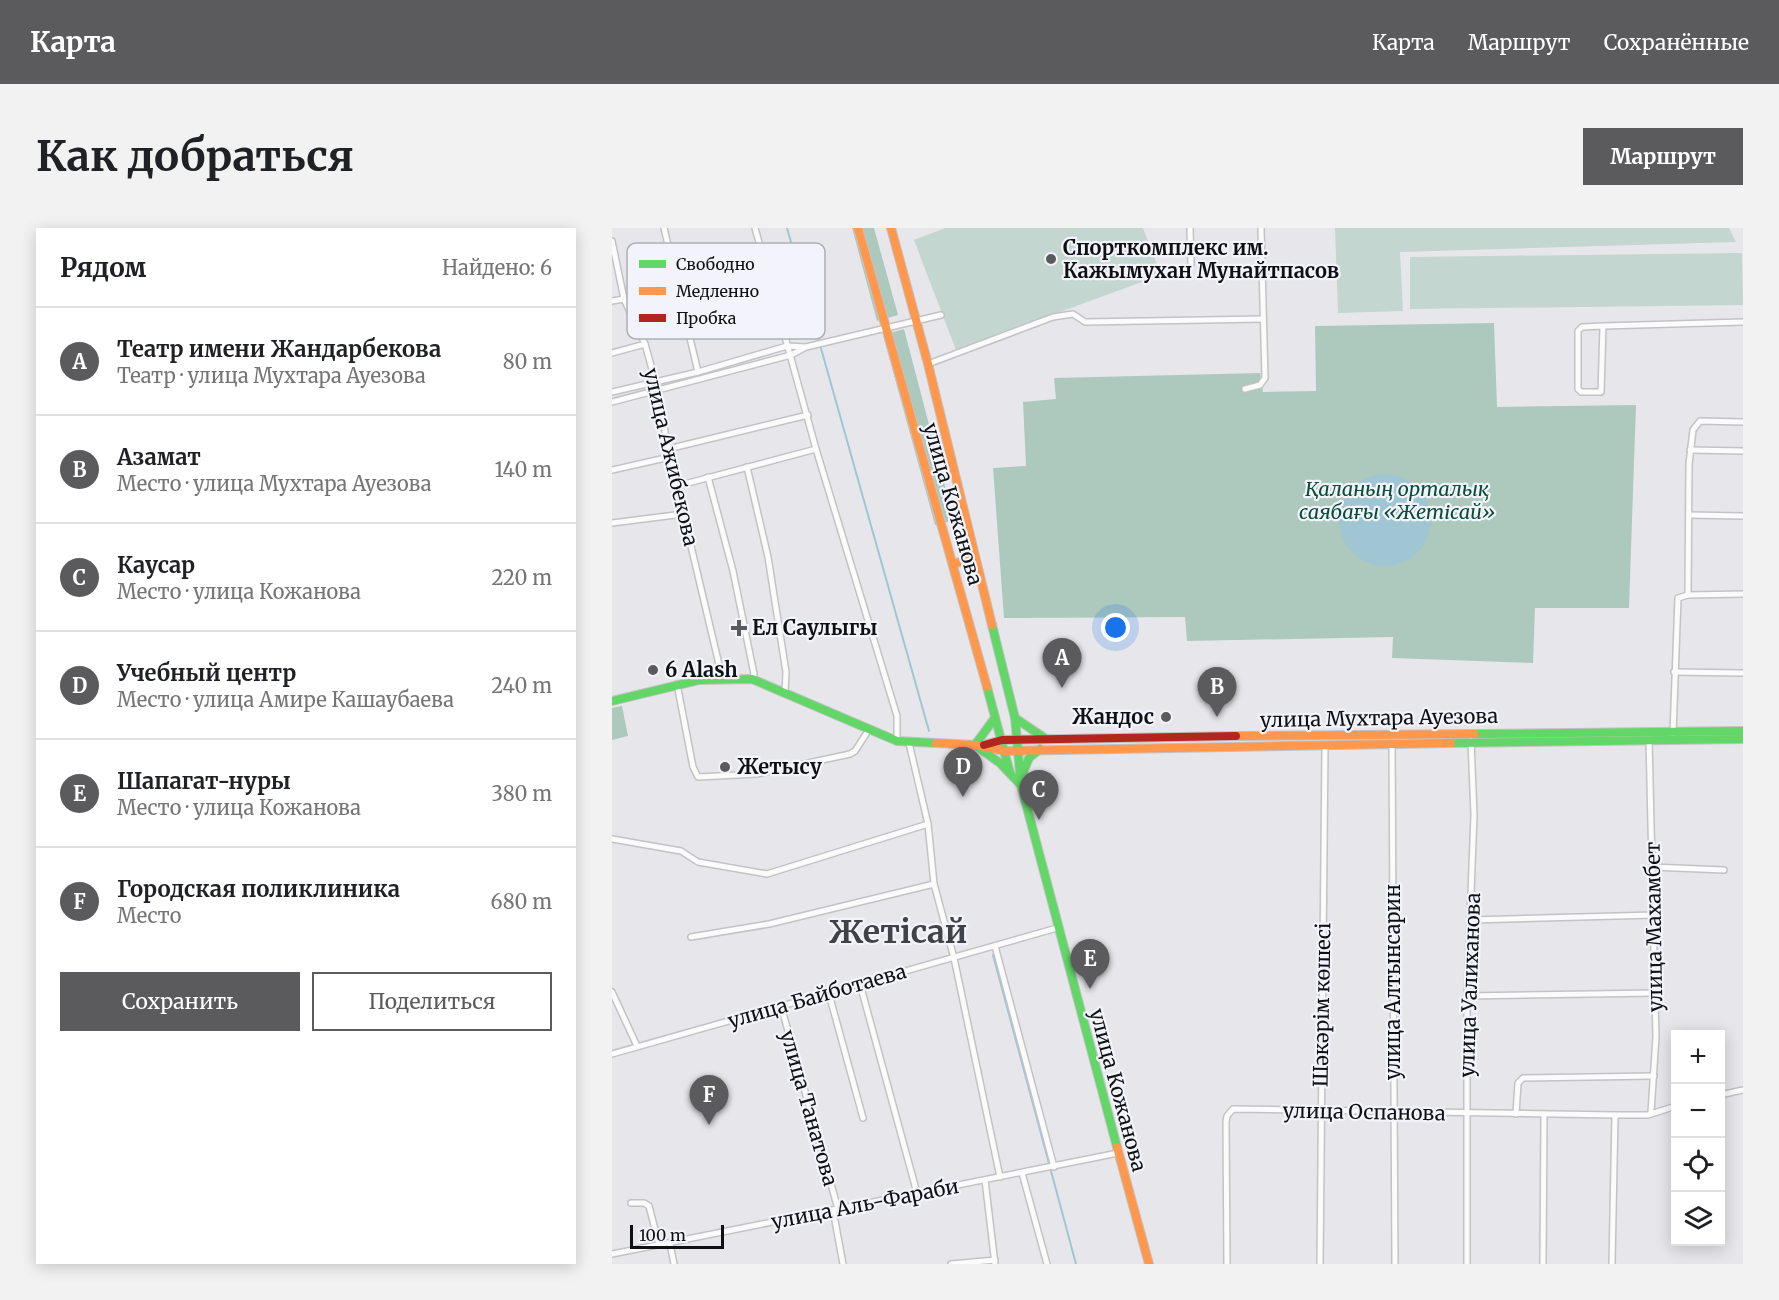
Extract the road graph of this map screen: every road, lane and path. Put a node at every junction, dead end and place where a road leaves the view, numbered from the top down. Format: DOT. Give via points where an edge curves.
graph roads {
  1 [pos="664,228"];
  2 [pos="755,228"];
  3 [pos="858,228"];
  4 [pos="891,228"];
  5 [pos="1190,228"];
  6 [pos="1261,228"];
  7 [pos="668,243"];
  8 [pos="759,243"];
  9 [pos="612,244"];
  10 [pos="1191,264"];
  11 [pos="624,299"];
  12 [pos="612,302"];
  13 [pos="627,305"];
  14 [pos="941,315"];
  15 [pos="1263,319"];
  16 [pos="915,320"];
  17 [pos="1743,322"];
  18 [pos="1603,326"];
  19 [pos="885,327"];
  20 [pos="643,339"];
  21 [pos="690,339"];
  22 [pos="786,339"];
  23 [pos="645,344"];
  24 [pos="788,346"];
  25 [pos="806,347"];
  26 [pos="612,353"];
  27 [pos="791,355"];
  28 [pos="928,364"];
  29 [pos="698,372"];
  30 [pos="654,382"];
  31 [pos="1245,389"];
  32 [pos="657,391"];
  33 [pos="612,392"];
  34 [pos="612,402"];
  35 [pos="808,415"];
  36 [pos="1743,422"];
  37 [pos="668,449"];
  38 [pos="816,449"];
  39 [pos="1690,450"];
  40 [pos="1743,451"];
  41 [pos="670,457"];
  42 [pos="747,467"];
  43 [pos="612,470"];
  44 [pos="708,477"];
  45 [pos="677,486"];
  46 [pos="683,514"];
  47 [pos="1689,515"];
  48 [pos="1743,516"];
  49 [pos="612,524"];
  50 [pos="974,557"];
  51 [pos="954,564"];
  52 [pos="1743,594"];
  53 [pos="1688,595"];
  54 [pos="1674,672"];
  55 [pos="1743,673"];
  56 [pos="722,677"];
  57 [pos="752,680"];
  58 [pos="676,684"];
  59 [pos="785,692"];
  60 [pos="612,701"];
  61 [pos="1015,717"];
  62 [pos="994,719"];
  63 [pos="868,730"];
  64 [pos="1743,731"];
  65 [pos="1673,732"];
  66 [pos="1471,733"];
  67 [pos="1649,737"];
  68 [pos="1743,739"];
  69 [pos="1002,740"];
  70 [pos="1047,740"];
  71 [pos="1392,740"];
  72 [pos="897,741"];
  73 [pos="1017,741"];
  74 [pos="1673,741"];
  75 [pos="909,743"];
  76 [pos="1471,743"];
  77 [pos="978,746"];
  78 [pos="1325,746"];
  79 [pos="1040,749"];
  80 [pos="1005,751"];
  81 [pos="1018,751"];
  82 [pos="1010,773"];
  83 [pos="1021,780"];
  84 [pos="928,824"];
  85 [pos="612,839"];
  86 [pos="1652,867"];
  87 [pos="1725,870"];
  88 [pos="934,884"];
  89 [pos="1654,915"];
  90 [pos="1472,920"];
  91 [pos="1057,928"];
  92 [pos="691,937"];
  93 [pos="994,946"];
  94 [pos="954,958"];
  95 [pos="860,984"];
  96 [pos="1655,993"];
  97 [pos="829,994"];
  98 [pos="613,995"];
  99 [pos="1467,996"];
  100 [pos="781,1006"];
  101 [pos="637,1046"];
  102 [pos="612,1054"];
  103 [pos="1654,1076"];
  104 [pos="1743,1090"];
  105 [pos="1725,1094"];
  106 [pos="1671,1107"];
  107 [pos="1321,1112"];
  108 [pos="1394,1112"];
  109 [pos="1651,1112"];
  110 [pos="1467,1114"];
  111 [pos="1515,1114"];
  112 [pos="1544,1114"];
  113 [pos="1615,1115"];
  114 [pos="863,1118"];
  115 [pos="1118,1153"];
  116 [pos="1054,1167"];
  117 [pos="1022,1173"];
  118 [pos="1000,1177"];
  119 [pos="985,1180"];
  120 [pos="917,1193"];
  121 [pos="631,1203"];
  122 [pos="835,1209"];
  123 [pos="670,1244"];
  124 [pos="659,1245"];
  125 [pos="612,1254"];
  126 [pos="995,1262"];
  127 [pos="674,1264"];
  128 [pos="843,1264"];
  129 [pos="951,1264"];
  130 [pos="1047,1264"];
  131 [pos="1149,1264"];
  132 [pos="1227,1264"];
  133 [pos="1320,1264"];
  134 [pos="1395,1264"];
  135 [pos="1467,1264"];
  136 [pos="1543,1264"];
  137 [pos="1612,1264"];
  1 -- 7 [label="street"];
  2 -- 8 [label="street"];
  3 -- 19 [label="main road, улица Кожанова"];
  4 -- 16 [label="main road, улица Кожанова"];
  5 -- 10 [label="street"];
  6 -- 15 [label="street"];
  9 -- 11 [label="street, улица Ажибекова"];
  11 -- 12 [label="street"];
  11 -- 13 [label="street, улица Ажибекова"];
  14 -- 16 [label="street"];
  15 -- 28 [label="street" via="1085,322 1073,314 1053,317"];
  15 -- 31 [label="street" via="1265,382"];
  16 -- 19 [label="street"];
  16 -- 28 [label="main road, улица Кожанова"];
  17 -- 18 [label="street"];
  18 -- 18 [label="street" via="1601,392 1581,392 1578,331 1582,327"];
  19 -- 25 [label="street"];
  19 -- 51 [label="main road, улица Кожанова"];
  20 -- 23 [label="street, улица Ажибекова"];
  21 -- 29 [label="street"];
  22 -- 24 [label="street"];
  23 -- 26 [label="street"];
  23 -- 30 [label="street, улица Ажибекова"];
  24 -- 25 [label="street"];
  24 -- 27 [label="street"];
  24 -- 29 [label="street"];
  25 -- 27 [label="street"];
  27 -- 32 [label="street"];
  27 -- 35 [label="street"];
  28 -- 50 [label="main road, улица Кожанова"];
  29 -- 30 [label="street"];
  30 -- 32 [label="street, улица Ажибекова"];
  30 -- 33 [label="street"];
  32 -- 34 [label="street"];
  32 -- 37 [label="street, улица Ажибекова"];
  35 -- 37 [label="street"];
  35 -- 38 [label="street"];
  36 -- 39 [label="street" via="1698,422"];
  37 -- 41 [label="street, улица Ажибекова"];
  38 -- 42 [label="street"];
  38 -- 72 [label="street" via="897,716"];
  39 -- 40 [label="street"];
  39 -- 47 [label="street"];
  41 -- 43 [label="street"];
  41 -- 45 [label="street, улица Ажибекова"];
  42 -- 44 [label="street"];
  42 -- 59 [label="street" via="768,557 786,672"];
  44 -- 45 [label="street"];
  44 -- 57 [label="street" via="733,571 754,674"];
  45 -- 46 [label="street, улица Ажибекова"];
  46 -- 49 [label="street"];
  46 -- 56 [label="street, улица Ажибекова"];
  47 -- 48 [label="street"];
  47 -- 53 [label="street"];
  50 -- 51 [label="main road"];
  50 -- 61 [label="main road, улица Кожанова"];
  51 -- 62 [label="main road, улица Кожанова"];
  52 -- 53 [label="street"];
  53 -- 54 [label="street" via="1678,598"];
  54 -- 55 [label="street"];
  54 -- 65 [label="street"];
  56 -- 57 [label="main road, улица Мухтара Ауезова"];
  56 -- 58 [label="main road, улица Мухтара Ауезова"];
  57 -- 59 [label="main road, улица Мухтара Ауезова"];
  58 -- 60 [label="main road, улица Мухтара Ауезова"];
  58 -- 63 [label="street" via="698,777 757,774 850,754"];
  59 -- 63 [label="main road, улица Мухтара Ауезова"];
  61 -- 70 [label="main road"];
  61 -- 73 [label="main road, улица Кожанова"];
  62 -- 69 [label="main road, улица Кожанова"];
  62 -- 77 [label="main road"];
  63 -- 72 [label="main road, улица Мухтара Ауезова"];
  64 -- 65 [label="main road, улица Мухтара Ауезова"];
  65 -- 67 [label="main road, улица Мухтара Ауезова"];
  65 -- 74 [label="street"];
  66 -- 67 [label="main road, улица Мухтара Ауезова"];
  66 -- 71 [label="main road, улица Мухтара Ауезова"];
  66 -- 76 [label="street, улица Уалиханова"];
  67 -- 74 [label="main road, улица Мухтара Ауезова"];
  67 -- 76 [label="main road, улица Мухтара Ауезова"];
  67 -- 86 [label="street, улица Махамбет"];
  68 -- 74 [label="main road, улица Мухтара Ауезова"];
  69 -- 73 [label="main road, улица Мухтара Ауезова"];
  69 -- 77 [label="main road, улица Мухтара Ауезова"];
  69 -- 80 [label="main road, улица Кожанова"];
  70 -- 71 [label="main road, улица Мухтара Ауезова"];
  70 -- 73 [label="main road, улица Мухтара Ауезова"];
  71 -- 76 [label="main road, улица Мухтара Ауезова"];
  71 -- 78 [label="main road, улица Мухтара Ауезова"];
  71 -- 108 [label="street, улица Алтынсарин"];
  72 -- 75 [label="main road, улица Мухтара Ауезова"];
  73 -- 81 [label="main road, улица Кожанова"];
  75 -- 77 [label="main road, улица Мухтара Ауезова"];
  75 -- 84 [label="street"];
  76 -- 90 [label="street, улица Уалиханова"];
  77 -- 80 [label="main road, улица Мухтара Ауезова"];
  77 -- 82 [label="main road"];
  78 -- 79 [label="main road, улица Мухтара Ауезова"];
  78 -- 107 [label="street, Шәкәрім көшесі"];
  79 -- 81 [label="main road, улица Мухтара Ауезова"];
  79 -- 83 [label="main road" via="1029,758"];
  80 -- 81 [label="main road, улица Мухтара Ауезова"];
  80 -- 82 [label="main road, улица Кожанова"];
  81 -- 83 [label="main road, улица Кожанова"];
  82 -- 83 [label="main road, улица Кожанова"];
  83 -- 91 [label="main road, улица Кожанова"];
  84 -- 85 [label="street" via="767,874 698,862 681,851"];
  84 -- 88 [label="street"];
  86 -- 87 [label="street"];
  86 -- 89 [label="street, улица Махамбет"];
  88 -- 92 [label="street" via="769,924"];
  88 -- 94 [label="street"];
  89 -- 90 [label="street"];
  89 -- 96 [label="street, улица Махамбет"];
  90 -- 99 [label="street, улица Уалиханова"];
  91 -- 93 [label="street, улица Байботаева"];
  91 -- 115 [label="main road, улица Кожанова"];
  93 -- 94 [label="street, улица Байботаева"];
  93 -- 116 [label="street"];
  94 -- 95 [label="street, улица Байботаева"];
  94 -- 118 [label="street"];
  95 -- 97 [label="street, улица Байботаева"];
  95 -- 120 [label="street"];
  96 -- 99 [label="street"];
  96 -- 103 [label="street, улица Махамбет"];
  97 -- 100 [label="street, улица Байботаева"];
  97 -- 114 [label="street"];
  98 -- 101 [label="street"];
  99 -- 110 [label="street, улица Уалиханова"];
  100 -- 101 [label="street, улица Байботаева"];
  100 -- 122 [label="street, улица Танатова"];
  101 -- 102 [label="street, улица Байботаева"];
  103 -- 109 [label="street, улица Махамбет"];
  103 -- 111 [label="street" via="1522,1078"];
  104 -- 105 [label="street"];
  106 -- 109 [label="street, улица Оспанова"];
  107 -- 108 [label="street, улица Оспанова"];
  107 -- 132 [label="street, улица Оспанова" via="1233,1109 1227,1116"];
  107 -- 133 [label="street, Шәкәрім көшесі"];
  108 -- 110 [label="street, улица Оспанова"];
  108 -- 134 [label="street, улица Алтынсарин"];
  109 -- 113 [label="street, улица Оспанова"];
  110 -- 111 [label="street, улица Оспанова"];
  110 -- 135 [label="street, улица Уалиханова"];
  111 -- 112 [label="street, улица Оспанова"];
  112 -- 113 [label="street, улица Оспанова"];
  112 -- 136 [label="street"];
  113 -- 137 [label="street"];
  115 -- 116 [label="street, улица Аль-Фараби"];
  115 -- 131 [label="main road, улица Кожанова"];
  116 -- 117 [label="street, улица Аль-Фараби"];
  117 -- 118 [label="street, улица Аль-Фараби"];
  117 -- 130 [label="street"];
  118 -- 119 [label="street, улица Аль-Фараби"];
  119 -- 120 [label="street, улица Аль-Фараби"];
  119 -- 126 [label="street"];
  120 -- 122 [label="street, улица Аль-Фараби"];
  121 -- 124 [label="street" via="649,1206"];
  122 -- 123 [label="street, улица Аль-Фараби"];
  122 -- 128 [label="street, улица Танатова"];
  123 -- 124 [label="street, улица Аль-Фараби"];
  123 -- 127 [label="street"];
  124 -- 125 [label="street, улица Аль-Фараби"];
  126 -- 129 [label="street"];
}
